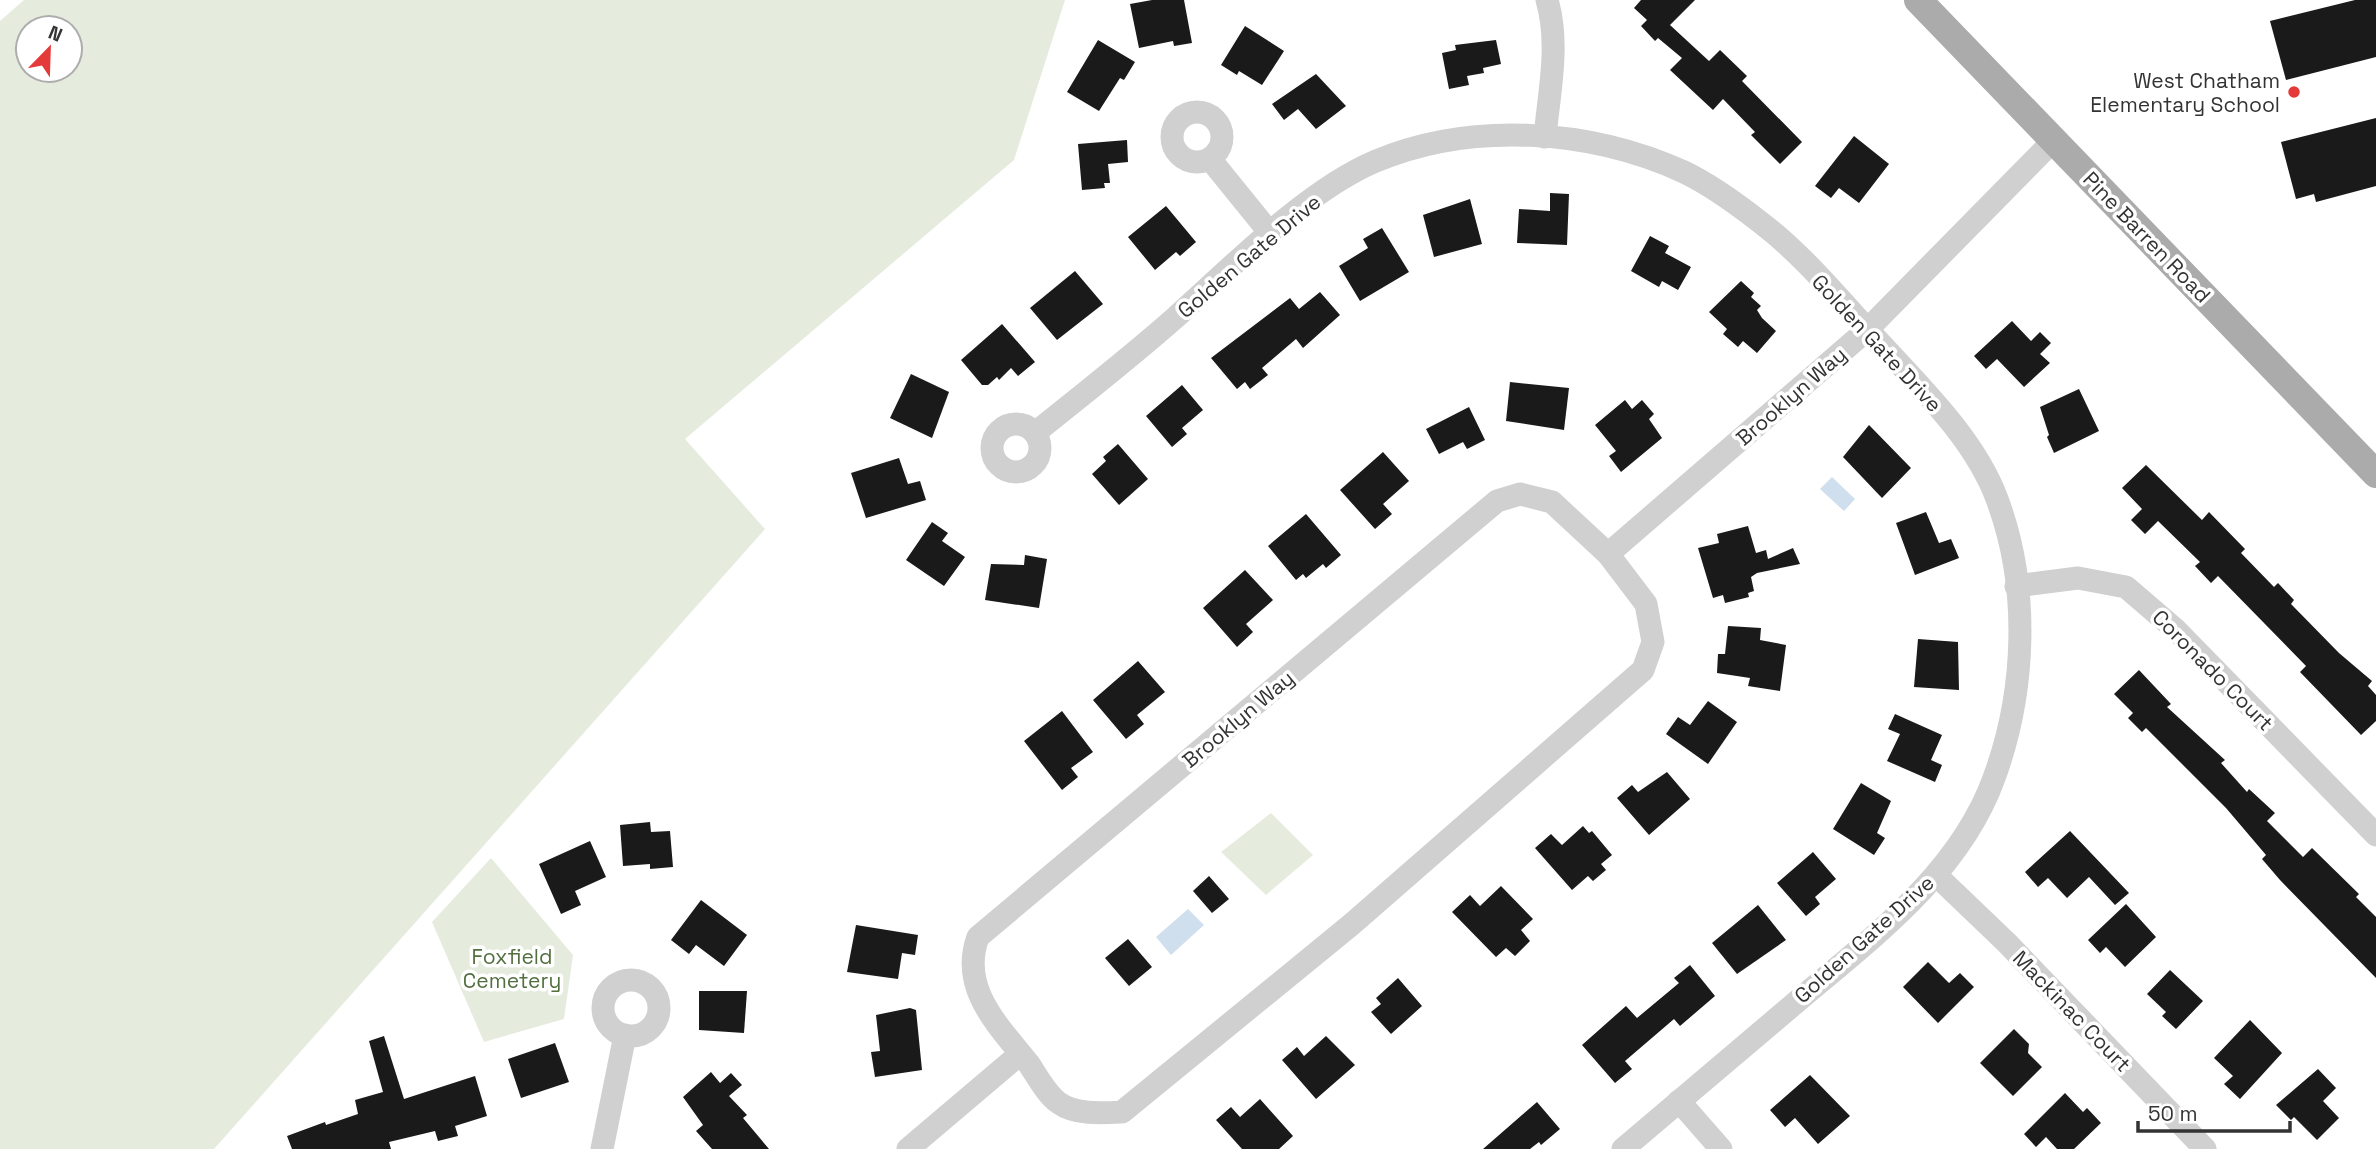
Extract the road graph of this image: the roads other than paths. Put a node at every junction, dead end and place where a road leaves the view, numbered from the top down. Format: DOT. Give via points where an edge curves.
graph roads {
  1 [pos="1548,0"];
  2 [pos="1918,0"];
  3 [pos="1545,137"];
  4 [pos="2054,140"];
  5 [pos="1210,159"];
  6 [pos="1270,233"];
  7 [pos="1867,330"];
  8 [pos="1035,433"];
  9 [pos="2376,474"];
  10 [pos="1608,554"];
  11 [pos="2016,586"];
  12 [pos="2376,835"];
  13 [pos="1936,875"];
  14 [pos="625,1035"];
  15 [pos="1020,1054"];
  16 [pos="1679,1101"];
  17 [pos="603,1149"];
  18 [pos="908,1149"];
  19 [pos="1623,1149"];
  20 [pos="1721,1149"];
  21 [pos="2205,1149"];
  1 -- 3 [label="street" via="1554,43"];
  2 -- 4 [label="main road, Pine Barren Road"];
  3 -- 6 [label="street, Golden Gate Drive" via="1518,134 1443,142 1375,161 1316,197"];
  3 -- 7 [label="street, Golden Gate Drive" via="1585,141 1640,157 1713,188 1765,225"];
  4 -- 7 [label="street, Brooklyn Way"];
  4 -- 9 [label="main road, Pine Barren Road"];
  5 -- 6 [label="street"];
  6 -- 8 [label="street, Golden Gate Drive" via="1170,323"];
  7 -- 10 [label="street, Brooklyn Way"];
  7 -- 11 [label="street, Golden Gate Drive" via="1937,405 1982,468 1997,499"];
  10 -- 15 [label="street, Brooklyn Way" via="1646,604 1653,642 1643,670 1352,924 1122,1112 1094,1114 1059,1103"];
  10 -- 15 [label="street, Brooklyn Way" via="1552,502 1520,494 1497,501 978,937 972,952 973,975 981,1003"];
  11 -- 12 [label="street, Coronado Court" via="2078,578 2126,587 2176,630"];
  11 -- 13 [label="street, Golden Gate Drive" via="2020,656 2011,726 1988,793"];
  13 -- 16 [label="street, Golden Gate Drive" via="1882,929"];
  13 -- 21 [label="street, Mackinac Court"];
  14 -- 17 [label="street"];
  15 -- 18 [label="street"];
  16 -- 19 [label="street, Golden Gate Drive"];
  16 -- 20 [label="street"];
}
